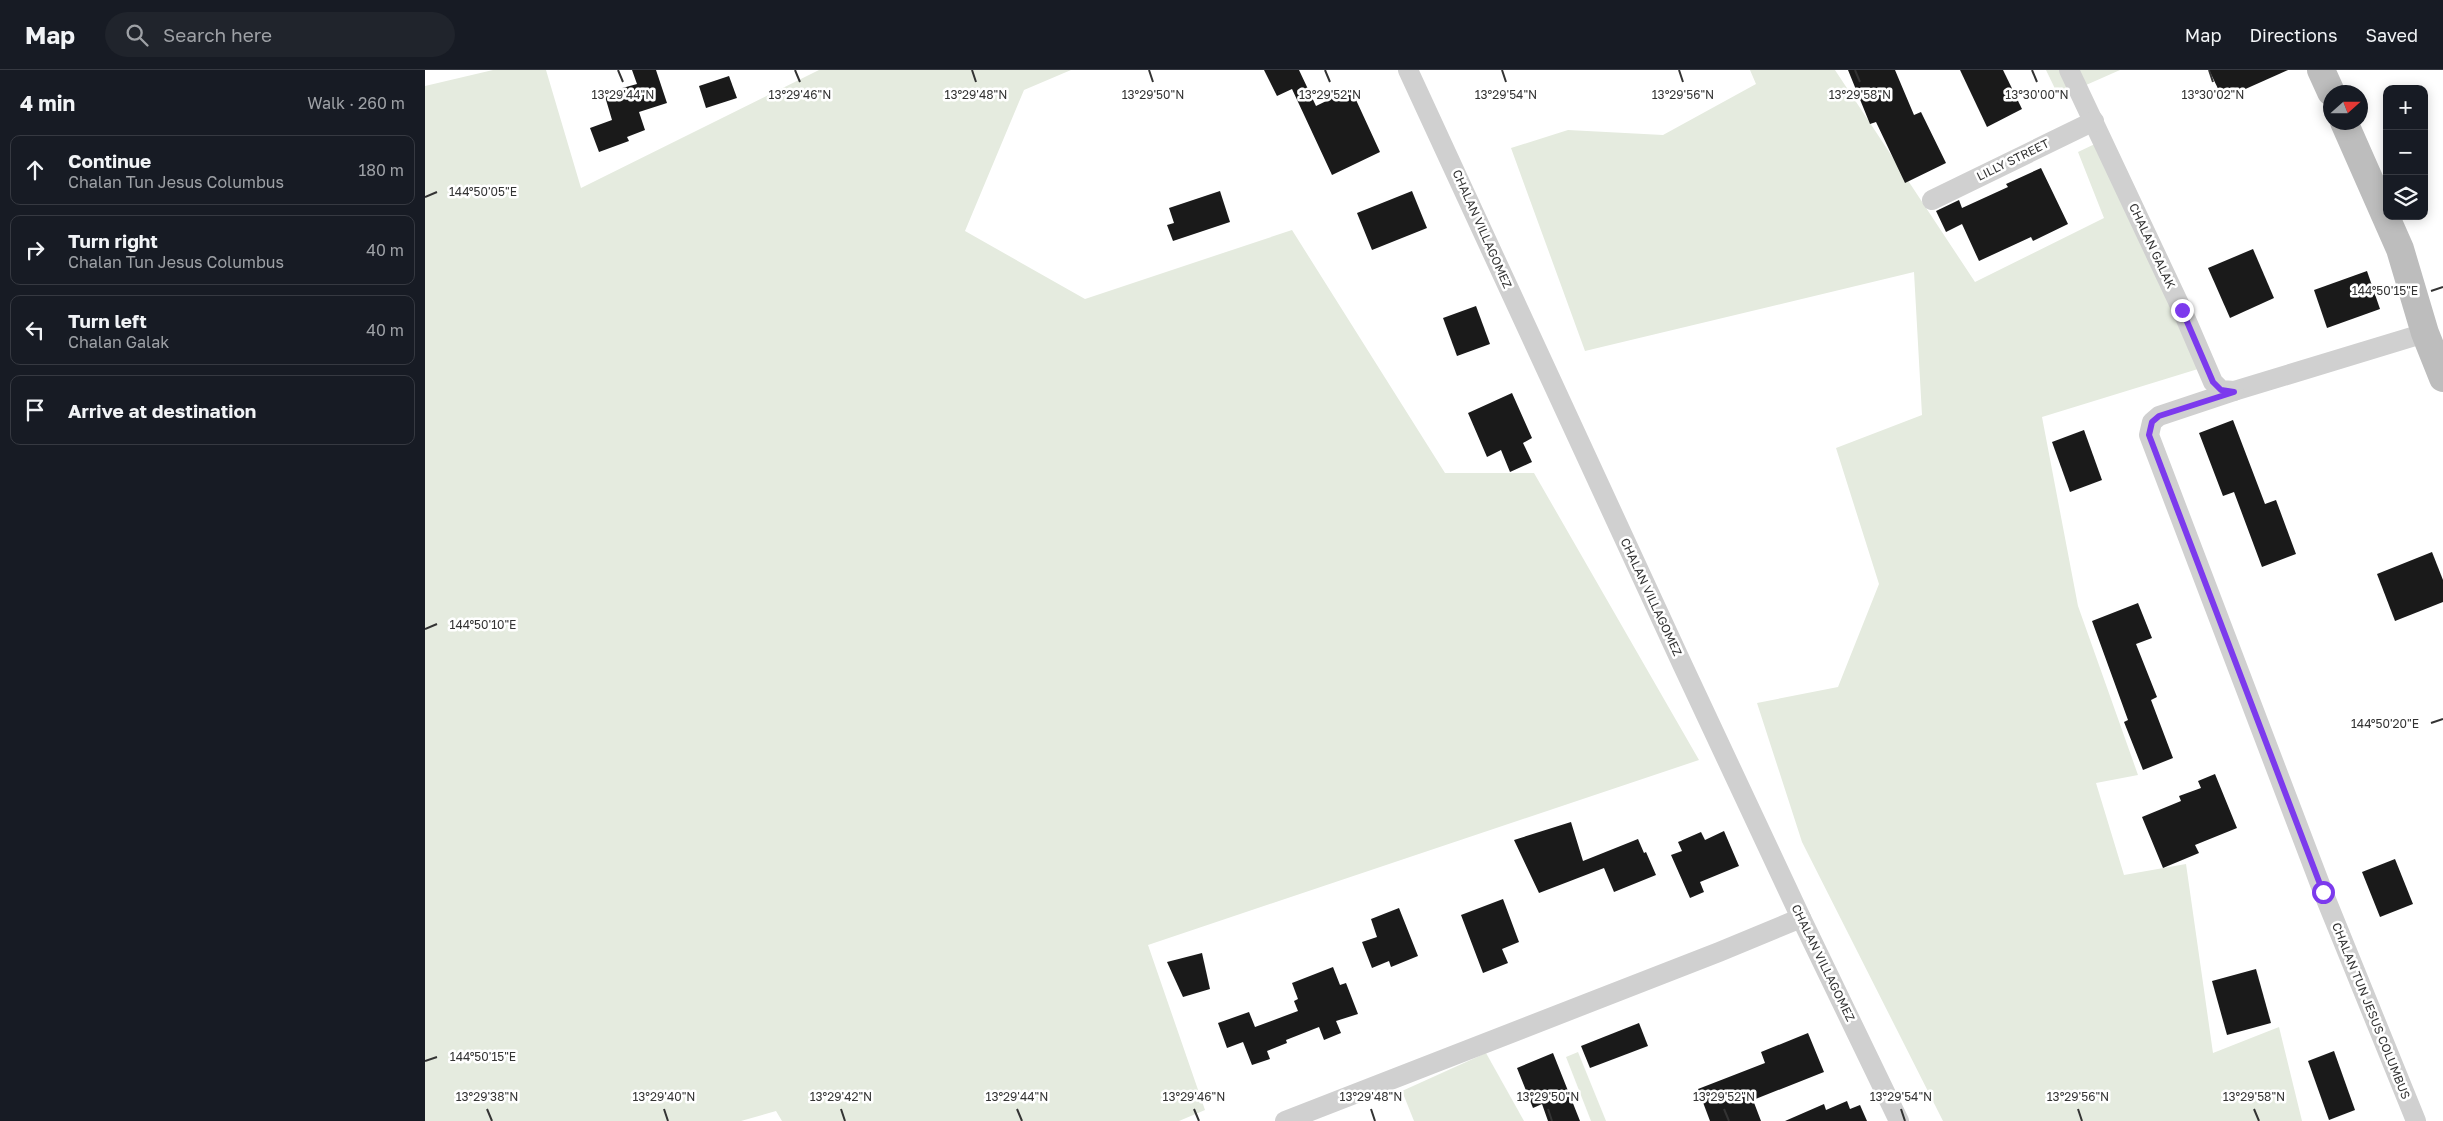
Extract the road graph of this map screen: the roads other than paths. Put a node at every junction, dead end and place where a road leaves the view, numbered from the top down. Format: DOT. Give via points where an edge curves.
graph roads {
  1 [pos="1408,70"];
  2 [pos="2069,70"];
  3 [pos="2321,70"];
  4 [pos="2328,85"];
  5 [pos="2093,121"];
  6 [pos="2348,130"];
  7 [pos="1932,200"];
  8 [pos="2425,332"];
  9 [pos="2443,378"];
  10 [pos="2234,392"];
  11 [pos="1801,918"];
  12 [pos="1285,1121"];
  13 [pos="1899,1121"];
  14 [pos="2416,1121"];
  1 -- 11 [label="street, CHALAN VILLAGOMEZ"];
  2 -- 5 [label="street, CHALAN GALAK"];
  3 -- 4 [label="main road"];
  5 -- 7 [label="street, LILLY STREET"];
  5 -- 10 [label="street, CHALAN GALAK" via="2213,382 2221,390"];
  6 -- 8 [label="main road" via="2400,249"];
  8 -- 9 [label="main road"];
  8 -- 10 [label="street"];
  10 -- 14 [label="street, CHALAN TUN JESUS COLUMBUS" via="2159,416 2152,422 2149,435 2323,892"];
  11 -- 12 [label="street"];
  11 -- 13 [label="street, CHALAN VILLAGOMEZ"];
}
